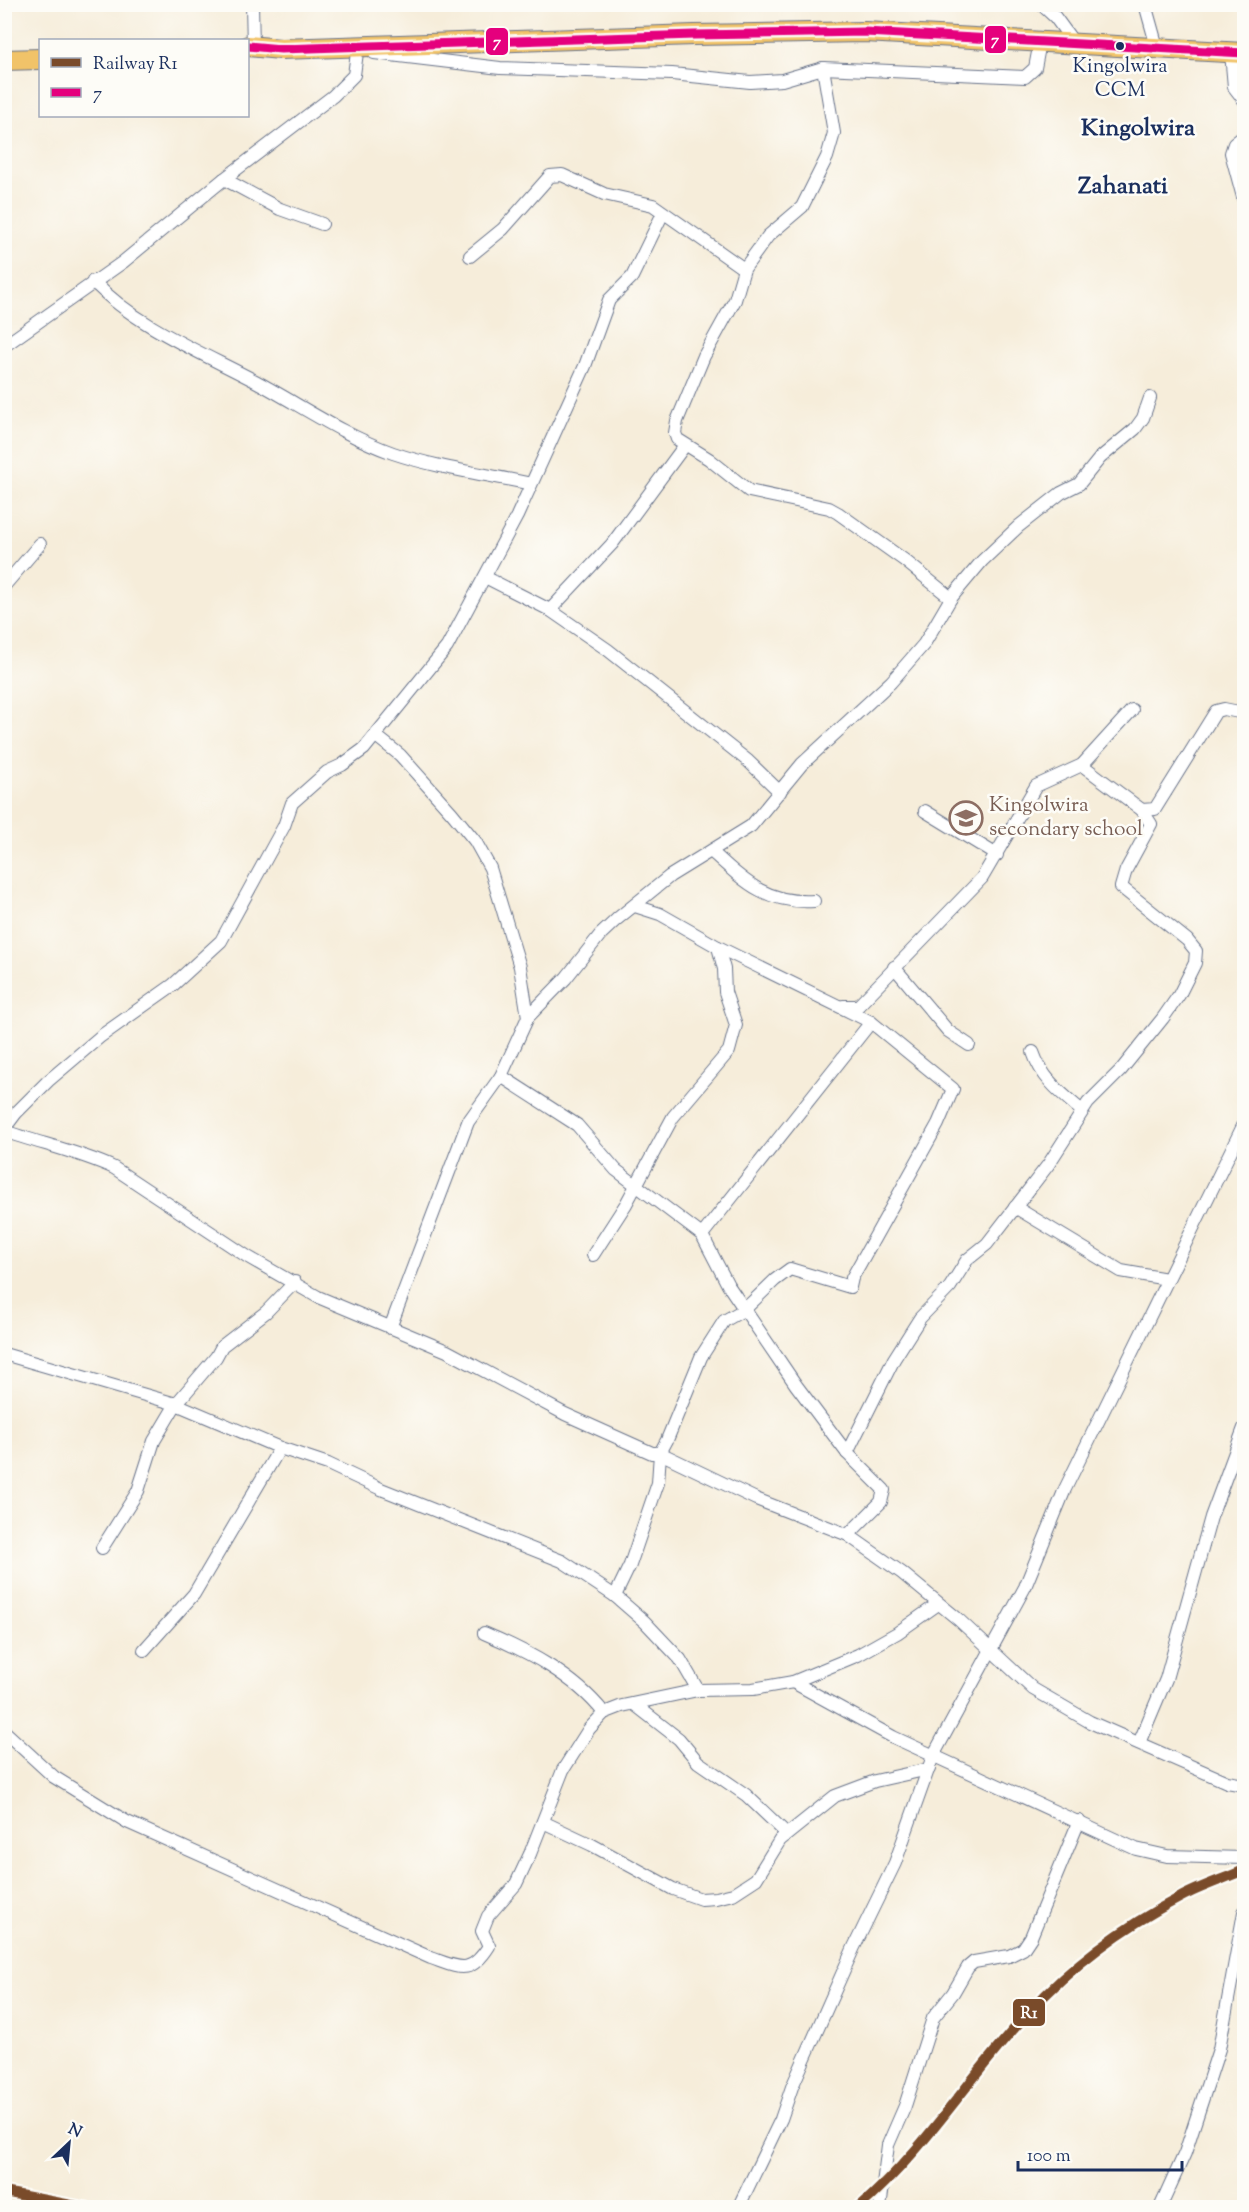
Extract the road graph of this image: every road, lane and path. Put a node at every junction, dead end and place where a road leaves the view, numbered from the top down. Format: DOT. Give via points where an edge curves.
graph roads {
  1 [pos="252,4"];
  2 [pos="1041,4"];
  3 [pos="1145,4"];
  4 [pos="1040,42"];
  5 [pos="1074,42"];
  6 [pos="250,46"];
  7 [pos="358,48"];
  8 [pos="1157,48"];
  9 [pos="1238,53"];
  10 [pos="39,59"];
  11 [pos="4,60"];
  12 [pos="823,68"];
  13 [pos="1245,100"];
  14 [pos="1245,136"];
  15 [pos="225,179"];
  16 [pos="1245,201"];
  17 [pos="663,213"];
  18 [pos="322,224"];
  19 [pos="470,256"];
  20 [pos="744,268"];
  21 [pos="93,281"];
  22 [pos="4,346"];
  23 [pos="1150,398"];
  24 [pos="685,445"];
  25 [pos="531,484"];
  26 [pos="40,544"];
  27 [pos="485,577"];
  28 [pos="4,586"];
  29 [pos="951,598"];
  30 [pos="550,610"];
  31 [pos="1132,710"];
  32 [pos="1245,713"];
  33 [pos="376,736"];
  34 [pos="1082,765"];
  35 [pos="780,792"];
  36 [pos="1142,810"];
  37 [pos="926,811"];
  38 [pos="712,852"];
  39 [pos="997,855"];
  40 [pos="813,900"];
  41 [pos="635,906"];
  42 [pos="718,947"];
  43 [pos="894,967"];
  44 [pos="839,1007"];
  45 [pos="528,1017"];
  46 [pos="871,1022"];
  47 [pos="969,1045"];
  48 [pos="1033,1052"];
  49 [pos="501,1076"];
  50 [pos="1082,1111"];
  51 [pos="1245,1124"];
  52 [pos="4,1130"];
  53 [pos="637,1185"];
  54 [pos="1015,1207"];
  55 [pos="702,1235"];
  56 [pos="593,1255"];
  57 [pos="1167,1280"];
  58 [pos="295,1282"];
  59 [pos="746,1310"];
  60 [pos="390,1328"];
  61 [pos="4,1354"];
  62 [pos="176,1404"];
  63 [pos="1245,1428"];
  64 [pos="280,1448"];
  65 [pos="660,1453"];
  66 [pos="848,1453"];
  67 [pos="848,1535"];
  68 [pos="102,1548"];
  69 [pos="615,1596"];
  70 [pos="938,1604"];
  71 [pos="484,1633"];
  72 [pos="144,1650"];
  73 [pos="990,1651"];
  74 [pos="793,1682"];
  75 [pos="698,1690"];
  76 [pos="634,1704"];
  77 [pos="604,1713"];
  78 [pos="4,1731"];
  79 [pos="1139,1743"];
  80 [pos="933,1756"];
  81 [pos="929,1769"];
  82 [pos="1245,1785"];
  83 [pos="1079,1821"];
  84 [pos="543,1822"];
  85 [pos="787,1834"];
  86 [pos="1245,1858"];
  87 [pos="1245,1912"];
  88 [pos="1239,1971"];
  89 [pos="738,2208"];
  90 [pos="880,2208"];
  91 [pos="1160,2208"];
  1 -- 6 [label="street"];
  2 -- 5 [label="street"];
  3 -- 8 [label="street"];
  4 -- 5 [label="highway"];
  4 -- 7 [label="highway" via="865,32"];
  4 -- 12 [label="street" via="1035,68 1025,76"];
  5 -- 8 [label="highway"];
  6 -- 7 [label="highway" via="280,50"];
  7 -- 12 [label="street" via="500,68 672,74 750,82 782,80"];
  7 -- 15 [label="street" via="350,81"];
  8 -- 9 [label="highway"];
  9 -- 13 [label="street" via="1234,87"];
  10 -- 11 [label="highway"];
  12 -- 20 [label="street" via="834,133 827,157 802,207 768,236"];
  14 -- 16 [label="street" via="1230,153"];
  15 -- 18 [label="street" via="280,209"];
  15 -- 21 [label="street" via="123,262"];
  17 -- 19 [label="street" via="643,201 604,195 555,174"];
  17 -- 20 [label="street"];
  17 -- 25 [label="street" via="632,277 609,300 585,366"];
  20 -- 24 [label="street" via="735,300 704,356 677,421 675,433"];
  21 -- 22 [label="street"];
  21 -- 25 [label="street" via="111,301 175,339 371,444 410,458"];
  23 -- 29 [label="street" via="1135,429 1100,458 1079,484 1019,526"];
  24 -- 29 [label="street" via="749,491 838,513"];
  24 -- 30 [label="street" via="612,544"];
  25 -- 27 [label="street"];
  26 -- 28 [label="street"];
  27 -- 30 [label="street"];
  27 -- 33 [label="street" via="447,647"];
  29 -- 35 [label="street" via="924,644 891,682 802,764"];
  30 -- 35 [label="street" via="608,650 748,761"];
  31 -- 34 [label="street"];
  32 -- 36 [label="street" via="1216,711 1155,809"];
  33 -- 45 [label="street" via="399,755 452,813 475,841 490,868 520,967"];
  33 -- 52 [label="street" via="292,803 284,826 221,941 173,985 101,1036 48,1082"];
  34 -- 36 [label="street"];
  34 -- 39 [label="street" via="1036,786"];
  35 -- 38 [label="street" via="751,826"];
  36 -- 50 [label="street" via="1152,824 1139,843 1121,887 1187,940 1196,951 1195,963 1163,1018"];
  37 -- 39 [label="street"];
  38 -- 40 [label="street" via="749,885 766,894 791,902"];
  38 -- 41 [label="street" via="670,876"];
  39 -- 43 [label="street" via="982,878"];
  41 -- 42 [label="street" via="660,914"];
  41 -- 45 [label="street" via="600,935 567,978"];
  42 -- 44 [label="street"];
  42 -- 53 [label="street" via="725,992 736,1025 729,1051 673,1117"];
  43 -- 44 [label="street" via="858,1006"];
  43 -- 47 [label="street" via="948,1031"];
  44 -- 46 [label="street"];
  45 -- 49 [label="street"];
  46 -- 55 [label="street"];
  46 -- 59 [label="street" via="952,1086 950,1101 850,1287 790,1269"];
  48 -- 50 [label="street" via="1049,1083"];
  49 -- 53 [label="street" via="577,1125 616,1170"];
  49 -- 60 [label="street" via="468,1122"];
  50 -- 54 [label="street" via="1048,1165"];
  51 -- 57 [label="street"];
  52 -- 58 [label="street" via="49,1147 86,1155 114,1168 248,1257"];
  53 -- 55 [label="street"];
  53 -- 56 [label="street"];
  54 -- 57 [label="street" via="1120,1271"];
  54 -- 66 [label="street" via="920,1318 894,1359"];
  55 -- 59 [label="street"];
  57 -- 73 [label="street" via="1065,1489 1037,1563"];
  58 -- 60 [label="street" via="318,1297"];
  58 -- 62 [label="street" via="266,1312 222,1346"];
  59 -- 65 [label="street" via="724,1321 713,1335"];
  59 -- 66 [label="street"];
  60 -- 65 [label="street" via="447,1351 565,1414 652,1453"];
  61 -- 62 [label="street"];
  62 -- 64 [label="street"];
  62 -- 68 [label="street" via="154,1441 138,1491"];
  63 -- 79 [label="street" via="1211,1517 1166,1679"];
  64 -- 69 [label="street" via="328,1464 562,1562"];
  64 -- 72 [label="street" via="194,1594"];
  65 -- 67 [label="street" via="756,1499"];
  65 -- 69 [label="street" via="658,1483"];
  66 -- 67 [label="street" via="884,1490 881,1502"];
  67 -- 70 [label="street"];
  69 -- 75 [label="street" via="680,1659"];
  70 -- 73 [label="street"];
  70 -- 74 [label="street" via="858,1654"];
  71 -- 77 [label="street" via="550,1666"];
  73 -- 79 [label="street" via="1033,1689 1090,1722"];
  73 -- 80 [label="street"];
  74 -- 75 [label="street" via="753,1689"];
  74 -- 80 [label="street"];
  75 -- 76 [label="street"];
  76 -- 77 [label="street"];
  76 -- 85 [label="street" via="679,1739 698,1762 746,1795"];
  77 -- 84 [label="street" via="563,1770"];
  78 -- 84 [label="street" via="54,1777 127,1822 431,1958 466,1968 478,1963 489,1946 482,1931 488,1916 516,1884"];
  79 -- 82 [label="street" via="1227,1782"];
  80 -- 81 [label="street"];
  80 -- 83 [label="street"];
  81 -- 85 [label="street" via="848,1790"];
  81 -- 89 [label="street" via="895,1863"];
  83 -- 86 [label="street" via="1136,1849 1167,1856"];
  83 -- 90 [label="street" via="1023,1948 1009,1956 974,1962 933,2018 888,2145"];
  84 -- 85 [label="street" via="672,1889 701,1899 733,1894 756,1879"];
  87 -- 88 [label="street"];
  88 -- 91 [label="street" via="1219,2049 1185,2152"];
}
